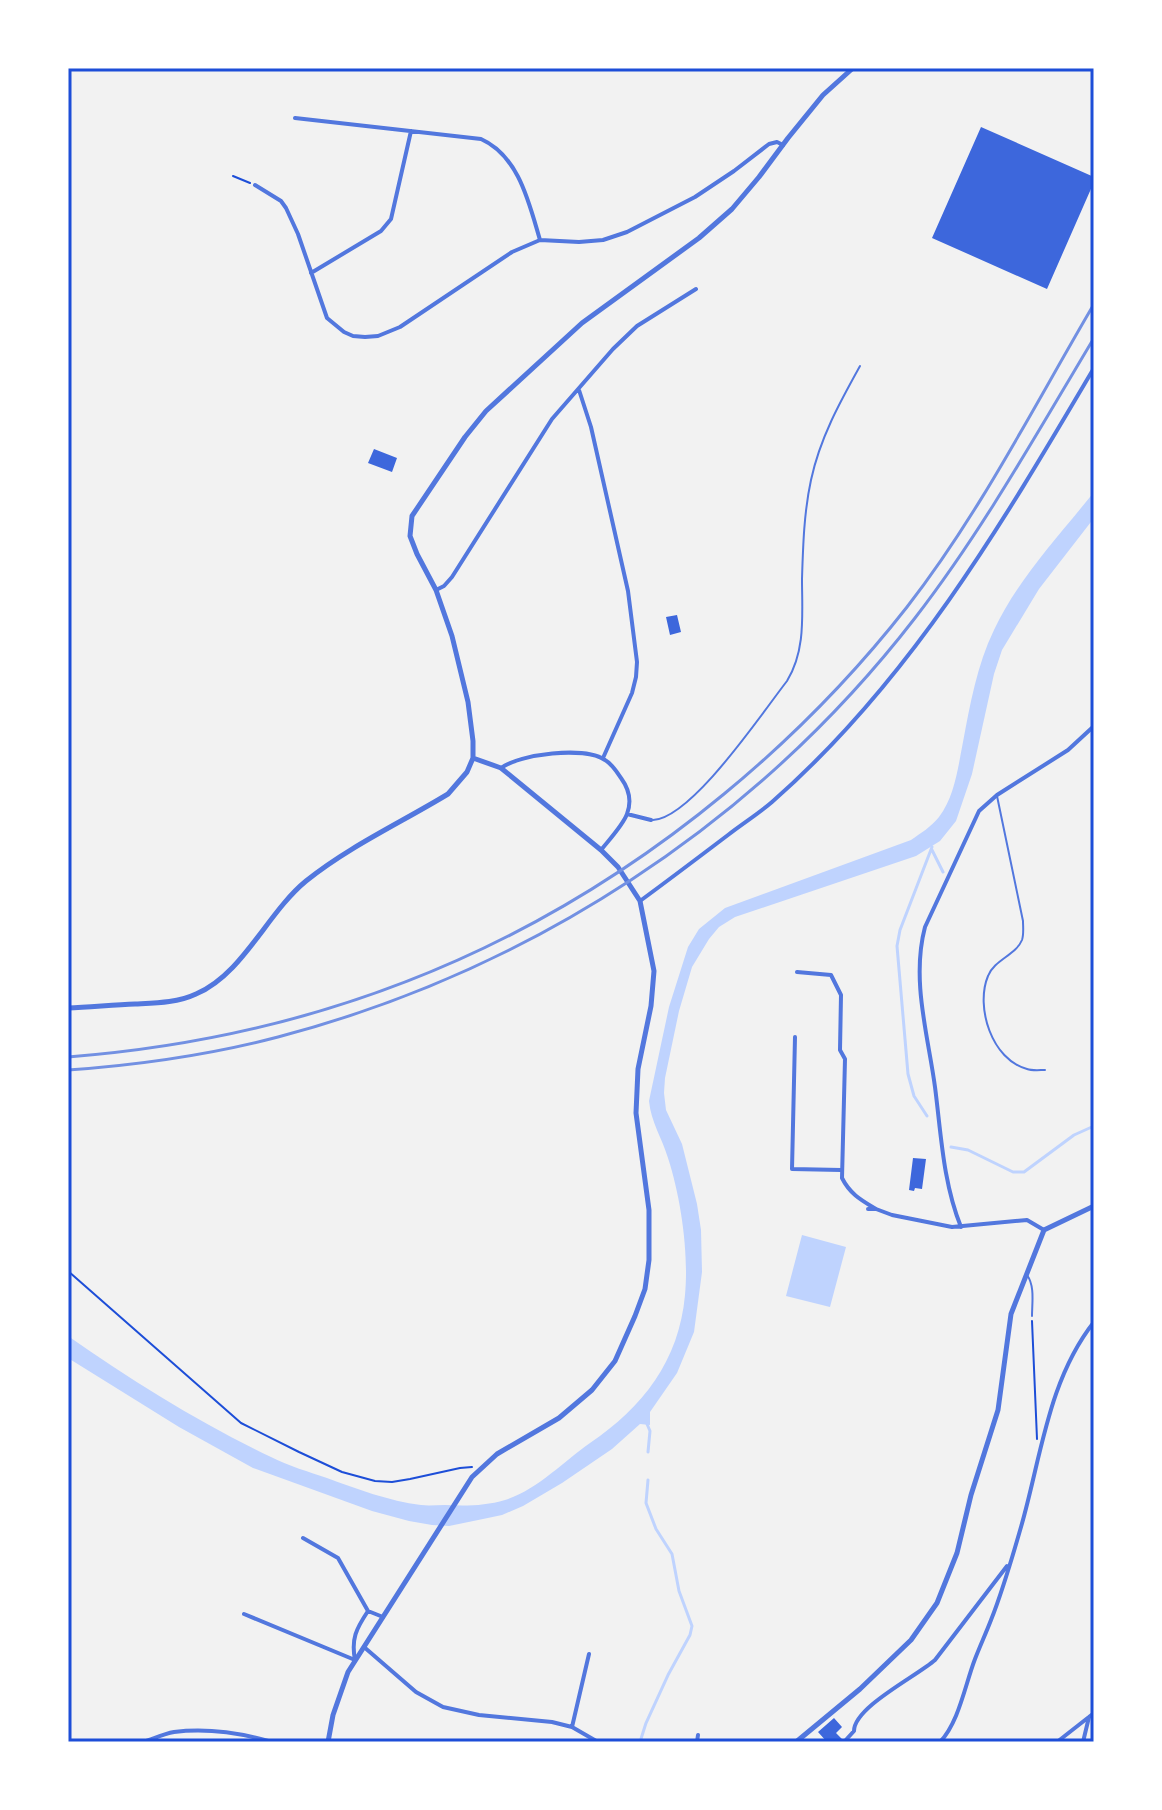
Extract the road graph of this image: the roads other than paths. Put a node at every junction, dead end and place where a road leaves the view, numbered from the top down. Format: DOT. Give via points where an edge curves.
graph roads {
  1 [pos="853,68"];
  2 [pos="295,118"];
  3 [pos="411,131"];
  4 [pos="783,145"];
  5 [pos="255,185"];
  6 [pos="540,240"];
  7 [pos="311,273"];
  8 [pos="696,289"];
  9 [pos="860,366"];
  10 [pos="1094,368"];
  11 [pos="578,390"];
  12 [pos="436,590"];
  13 [pos="1094,726"];
  14 [pos="473,758"];
  15 [pos="603,758"];
  16 [pos="501,768"];
  17 [pos="997,795"];
  18 [pos="627,814"];
  19 [pos="651,820"];
  20 [pos="601,850"];
  21 [pos="640,901"];
  22 [pos="797,972"];
  23 [pos="68,1008"];
  24 [pos="795,1037"];
  25 [pos="1045,1070"];
  26 [pos="841,1170"];
  27 [pos="1094,1206"];
  28 [pos="868,1209"];
  29 [pos="876,1209"];
  30 [pos="961,1227"];
  31 [pos="1044,1230"];
  32 [pos="1026,1274"];
  33 [pos="1032,1316"];
  34 [pos="1094,1322"];
  35 [pos="303,1538"];
  36 [pos="1009,1565"];
  37 [pos="368,1611"];
  38 [pos="244,1614"];
  39 [pos="383,1617"];
  40 [pos="364,1647"];
  41 [pos="589,1654"];
  42 [pos="355,1660"];
  43 [pos="1092,1715"];
  44 [pos="572,1727"];
  45 [pos="698,1735"];
  46 [pos="143,1742"];
  47 [pos="272,1742"];
  48 [pos="328,1742"];
  49 [pos="598,1742"];
  50 [pos="697,1742"];
  51 [pos="796,1742"];
  52 [pos="844,1742"];
  53 [pos="940,1742"];
  54 [pos="1057,1742"];
  55 [pos="1083,1742"];
  1 -- 4 [label="street" via="823,95"];
  2 -- 3 [label="street"];
  3 -- 6 [label="street" via="496,145 523,185"];
  3 -- 7 [label="street" via="391,219 381,231"];
  4 -- 6 [label="street" via="769,144 695,197 627,232 603,240"];
  4 -- 12 [label="street" via="732,209 582,323 465,437 410,526 417,554"];
  5 -- 7 [label="street" via="286,208"];
  6 -- 7 [label="street" via="495,262 400,327 378,336 353,336 327,318"];
  8 -- 11 [label="street" via="637,326"];
  9 -- 19 [label="lane" via="830,422 811,480 803,539 802,637 795,668 711,779 671,814"];
  10 -- 21 [label="street" via="976,562 879,693 771,803"];
  11 -- 12 [label="street" via="552,419 452,577"];
  11 -- 15 [label="street" via="628,591 637,662 632,693"];
  12 -- 14 [label="street" via="468,702"];
  13 -- 17 [label="street" via="1068,750"];
  14 -- 16 [label="street"];
  14 -- 23 [label="street" via="448,794 306,881 209,988 174,1001"];
  15 -- 16 [label="street" via="538,755"];
  15 -- 18 [label="street" via="627,787"];
  16 -- 20 [label="street"];
  17 -- 25 [label="lane" via="1023,932 1019,944 988,975 987,1027 1011,1061 1028,1070"];
  17 -- 30 [label="street" via="973,823 925,927 920,955 947,1178"];
  18 -- 19 [label="street"];
  18 -- 20 [label="street"];
  20 -- 21 [label="street"];
  21 -- 39 [label="street" via="654,971 636,1113 650,1234 645,1289 610,1369 559,1418 481,1467"];
  22 -- 26 [label="street" via="831,975 841,995"];
  24 -- 26 [label="street" via="792,1169"];
  26 -- 29 [label="street" via="847,1189"];
  27 -- 31 [label="street"];
  28 -- 29 [label="street"];
  29 -- 30 [label="street"];
  30 -- 31 [label="street" via="1027,1220"];
  31 -- 32 [label="street"];
  32 -- 33 [label="lane" via="1032,1286"];
  32 -- 51 [label="street" via="1011,1314 998,1410 957,1553 937,1603 911,1640"];
  34 -- 36 [label="street" via="1073,1353 1058,1391"];
  35 -- 37 [label="street" via="338,1558"];
  36 -- 52 [label="street" via="935,1660 861,1714"];
  36 -- 53 [label="street" via="950,1731"];
  37 -- 39 [label="street"];
  37 -- 42 [label="street" via="356,1630"];
  38 -- 42 [label="street"];
  39 -- 40 [label="street"];
  40 -- 42 [label="street"];
  40 -- 44 [label="street" via="416,1692 443,1707"];
  41 -- 44 [label="street"];
  42 -- 48 [label="street"];
  43 -- 54 [label="street"];
  43 -- 55 [label="street"];
  44 -- 49 [label="street"];
  45 -- 50 [label="street"];
  46 -- 47 [label="street" via="196,1731"];
}
